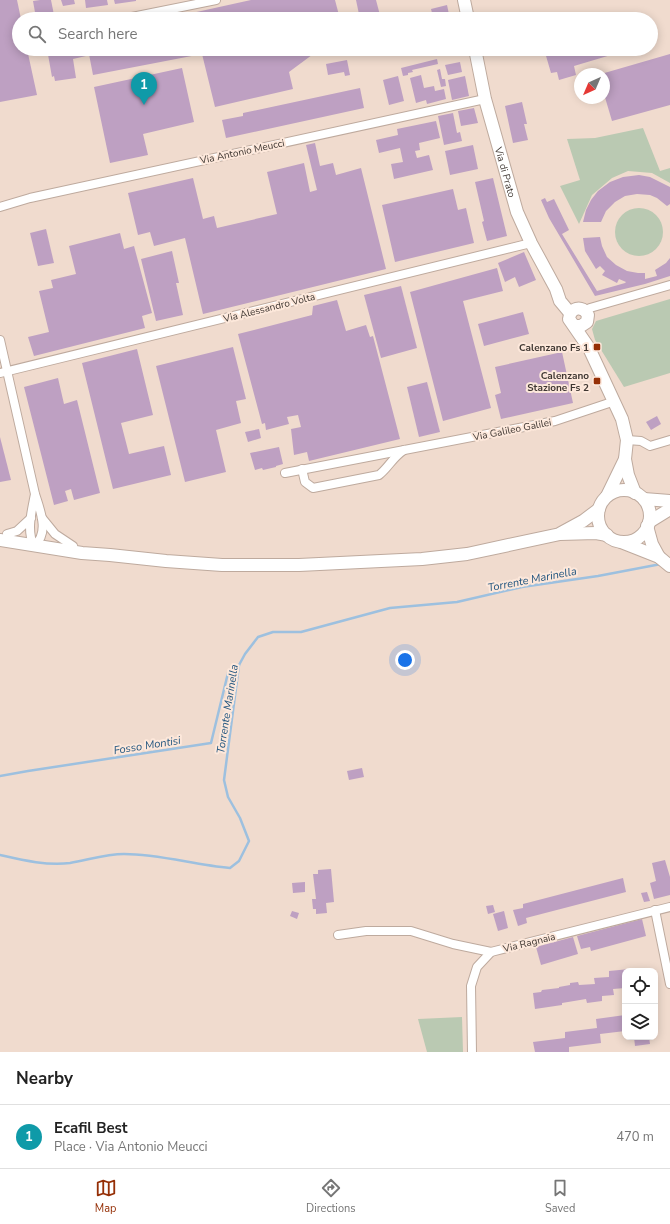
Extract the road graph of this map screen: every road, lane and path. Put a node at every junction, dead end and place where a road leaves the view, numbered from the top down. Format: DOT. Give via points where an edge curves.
graph roads {
  1 [pos="216,0"];
  2 [pos="464,0"];
  3 [pos="190,3"];
  4 [pos="152,12"];
  5 [pos="467,12"];
  6 [pos="476,56"];
  7 [pos="485,99"];
  8 [pos="0,207"];
  9 [pos="531,243"];
  10 [pos="670,285"];
  11 [pos="577,311"];
  12 [pos="579,326"];
  13 [pos="0,340"];
  14 [pos="4,372"];
  15 [pos="615,402"];
  16 [pos="627,440"];
  17 [pos="670,440"];
  18 [pos="407,449"];
  19 [pos="379,454"];
  20 [pos="625,459"];
  21 [pos="387,467"];
  22 [pos="302,469"];
  23 [pos="285,473"];
  24 [pos="35,494"];
  25 [pos="608,496"];
  26 [pos="640,496"];
  27 [pos="670,501"];
  28 [pos="599,509"];
  29 [pos="670,509"];
  30 [pos="31,518"];
  31 [pos="42,518"];
  32 [pos="648,524"];
  33 [pos="560,534"];
  34 [pos="2,536"];
  35 [pos="612,538"];
  36 [pos="34,541"];
  37 [pos="73,546"];
  38 [pos="110,555"];
  39 [pos="666,562"];
  40 [pos="670,907"];
  41 [pos="655,910"];
  42 [pos="338,934"];
  43 [pos="491,952"];
  44 [pos="670,984"];
  45 [pos="472,1052"];
  1 -- 3 [label="street"];
  2 -- 5 [label="main road"];
  3 -- 4 [label="street"];
  6 -- 7 [label="main road, Via di Prato"];
  7 -- 8 [label="street, Via Antonio Meucci"];
  7 -- 9 [label="main road, Via di Prato" via="516,212"];
  9 -- 11 [label="main road, Via di Prato" via="560,301"];
  9 -- 14 [label="street, Via Alessandro Volta"];
  10 -- 11 [label="street"];
  11 -- 12 [label="main road, Via di Prato" via="569,319"];
  11 -- 12 [label="main road, Via di Prato" via="588,318"];
  12 -- 15 [label="main road, Via di Prato"];
  13 -- 14 [label="street"];
  14 -- 24 [label="street"];
  15 -- 16 [label="main road, Via di Prato"];
  15 -- 18 [label="street, Via Galileo Galilei" via="555,422"];
  16 -- 17 [label="street" via="641,441 650,446"];
  16 -- 20 [label="main road, Via di Prato"];
  18 -- 19 [label="street, Via Galileo Galilei"];
  18 -- 21 [label="street, Via Galileo Galilei"];
  19 -- 21 [label="street" via="385,458"];
  19 -- 22 [label="street, Via Galileo Galilei"];
  20 -- 25 [label="main road, Via di Prato"];
  20 -- 26 [label="main road, Via di Prato" via="628,475"];
  21 -- 22 [label="street, Via Galileo Galilei" via="379,475 313,488 306,482"];
  22 -- 23 [label="street, Via Galileo Galilei"];
  24 -- 30 [label="street"];
  24 -- 31 [label="street"];
  25 -- 26 [label="main road" via="624,490"];
  25 -- 28 [label="main road, Via di Prato"];
  26 -- 27 [label="main road"];
  26 -- 32 [label="main road, Via di Prato" via="648,506"];
  28 -- 33 [label="main road, Via di Prato"];
  28 -- 35 [label="main road" via="603,531"];
  29 -- 32 [label="main road"];
  30 -- 34 [label="street" via="17,531"];
  30 -- 36 [label="street" via="30,531"];
  31 -- 36 [label="street" via="42,533"];
  31 -- 37 [label="street" via="56,534"];
  32 -- 35 [label="main road" via="642,534 635,539 627,541"];
  32 -- 39 [label="main road, Via di Prato" via="652,544"];
  33 -- 35 [label="main road" via="596,533"];
  33 -- 38 [label="main road" via="467,554 307,565 222,565"];
  34 -- 36 [label="main road"];
  35 -- 39 [label="main road, Via di Prato"];
  36 -- 37 [label="main road"];
  36 -- 38 [label="main road" via="82,553"];
  37 -- 38 [label="main road"];
  40 -- 41 [label="street, Via Ragnaia"];
  41 -- 43 [label="street, Via Ragnaia"];
  41 -- 44 [label="street"];
  42 -- 43 [label="street" via="411,931"];
  43 -- 45 [label="street, Via Ragnaia" via="476,967 471,986"];
}
